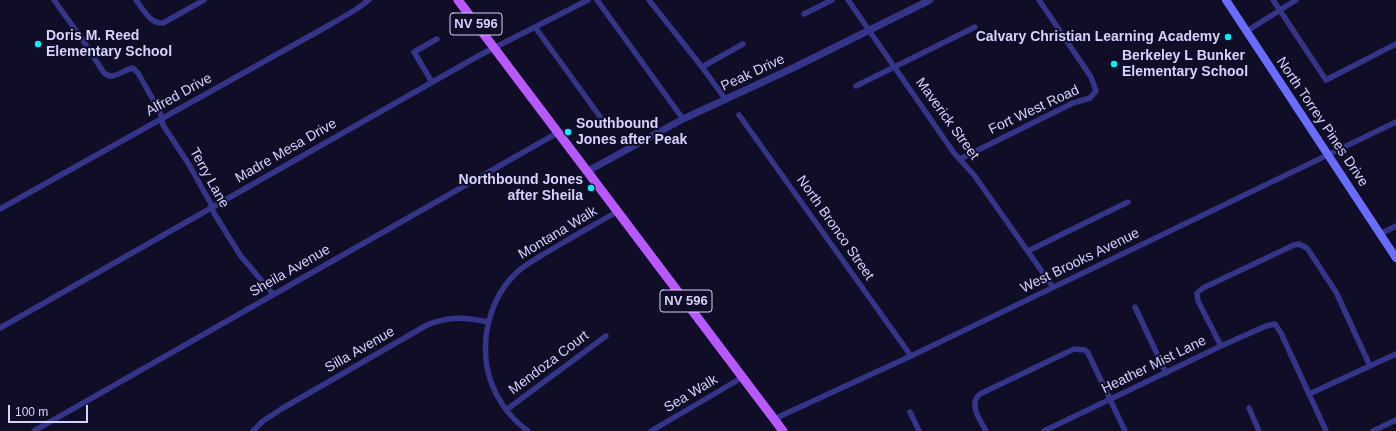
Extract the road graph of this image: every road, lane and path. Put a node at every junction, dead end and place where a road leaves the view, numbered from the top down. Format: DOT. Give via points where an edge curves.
graph roads {
  1 [pos="54,0"];
  2 [pos="136,0"];
  3 [pos="204,0"];
  4 [pos="369,0"];
  5 [pos="458,0"];
  6 [pos="588,0"];
  7 [pos="597,0"];
  8 [pos="649,0"];
  9 [pos="832,0"];
  10 [pos="848,0"];
  11 [pos="930,0"];
  12 [pos="1039,0"];
  13 [pos="1226,0"];
  14 [pos="1273,0"];
  15 [pos="1296,0"];
  16 [pos="1280,10"];
  17 [pos="804,14"];
  18 [pos="975,27"];
  19 [pos="535,28"];
  20 [pos="869,31"];
  21 [pos="1247,32"];
  22 [pos="437,39"];
  23 [pos="743,44"];
  24 [pos="1396,44"];
  25 [pos="494,48"];
  26 [pos="702,67"];
  27 [pos="893,67"];
  28 [pos="432,82"];
  29 [pos="856,86"];
  30 [pos="726,100"];
  31 [pos="739,115"];
  32 [pos="601,118"];
  33 [pos="162,119"];
  34 [pos="683,119"];
  35 [pos="1396,122"];
  36 [pos="558,132"];
  37 [pos="1328,155"];
  38 [pos="960,159"];
  39 [pos="588,171"];
  40 [pos="1128,202"];
  41 [pos="212,207"];
  42 [pos="0,209"];
  43 [pos="618,211"];
  44 [pos="1396,226"];
  45 [pos="1380,234"];
  46 [pos="1028,251"];
  47 [pos="1396,258"];
  48 [pos="1053,287"];
  49 [pos="272,294"];
  50 [pos="1135,307"];
  51 [pos="488,322"];
  52 [pos="0,328"];
  53 [pos="606,336"];
  54 [pos="1221,346"];
  55 [pos="1396,354"];
  56 [pos="910,356"];
  57 [pos="1370,366"];
  58 [pos="1166,374"];
  59 [pos="743,377"];
  60 [pos="1309,394"];
  61 [pos="1111,399"];
  62 [pos="1249,408"];
  63 [pos="506,410"];
  64 [pos="910,412"];
  65 [pos="774,419"];
  66 [pos="1396,420"];
  67 [pos="34,431"];
  68 [pos="253,431"];
  69 [pos="528,431"];
  70 [pos="651,431"];
  71 [pos="783,431"];
  72 [pos="920,431"];
  73 [pos="986,431"];
  74 [pos="1044,431"];
  75 [pos="1125,431"];
  76 [pos="1259,431"];
  77 [pos="1326,431"];
  78 [pos="1373,431"];
  1 -- 33 [label="street, Terry Lane" via="104,74 111,77 133,68 138,73"];
  2 -- 3 [label="street" via="157,24"];
  4 -- 33 [label="street, Alfred Drive"];
  5 -- 25 [label="main road, NV 596"];
  6 -- 19 [label="street, Madre Mesa Drive"];
  7 -- 34 [label="street"];
  8 -- 26 [label="street"];
  9 -- 17 [label="street"];
  10 -- 20 [label="street, Maverick Street"];
  11 -- 20 [label="street, Peak Drive"];
  12 -- 38 [label="street, Fort West Road" via="1091,77 1096,91 1090,98 1073,103"];
  13 -- 21 [label="main road, North Torrey Pines Drive"];
  14 -- 16 [label="street"];
  15 -- 16 [label="street"];
  16 -- 21 [label="street"];
  16 -- 24 [label="street" via="1326,80"];
  18 -- 27 [label="street"];
  19 -- 25 [label="street, Madre Mesa Drive"];
  19 -- 32 [label="street"];
  20 -- 27 [label="street, Maverick Street"];
  20 -- 30 [label="street, Peak Drive"];
  21 -- 37 [label="main road, North Torrey Pines Drive"];
  22 -- 28 [label="street" via="414,52"];
  23 -- 26 [label="street"];
  25 -- 28 [label="street, Madre Mesa Drive"];
  25 -- 36 [label="main road, NV 596"];
  26 -- 30 [label="street"];
  27 -- 29 [label="street"];
  27 -- 38 [label="street, Maverick Street"];
  28 -- 41 [label="street, Madre Mesa Drive"];
  30 -- 34 [label="street, Peak Drive"];
  31 -- 56 [label="street, North Bronco Street"];
  33 -- 41 [label="street, Terry Lane" via="163,125"];
  33 -- 42 [label="street, Alfred Drive"];
  34 -- 39 [label="street, Peak Drive"];
  35 -- 37 [label="street, West Brooks Avenue"];
  36 -- 39 [label="main road, NV 596"];
  36 -- 49 [label="street, Sheila Avenue"];
  37 -- 45 [label="main road, North Torrey Pines Drive"];
  37 -- 48 [label="street, West Brooks Avenue"];
  38 -- 46 [label="street, Maverick Street"];
  39 -- 43 [label="main road, NV 596"];
  40 -- 46 [label="street"];
  41 -- 49 [label="street, Terry Lane" via="240,255"];
  41 -- 52 [label="street, Madre Mesa Drive"];
  43 -- 51 [label="street, Montana Walk" via="521,269 501,292"];
  43 -- 59 [label="main road, NV 596"];
  44 -- 45 [label="street"];
  45 -- 47 [label="main road, North Torrey Pines Drive"];
  46 -- 48 [label="street, Maverick Street"];
  48 -- 56 [label="street, West Brooks Avenue"];
  49 -- 67 [label="street, Sheila Avenue"];
  50 -- 58 [label="street"];
  51 -- 63 [label="street, Montana Walk" via="485,357 489,377"];
  51 -- 68 [label="street, Silla Avenue" via="468,317 452,318 427,325 283,408"];
  53 -- 63 [label="street, Mendoza Court"];
  54 -- 57 [label="street" via="1198,301 1198,293 1203,288 1299,244 1307,248 1336,292"];
  54 -- 58 [label="street, Heather Mist Lane"];
  54 -- 60 [label="street, Heather Mist Lane" via="1275,324"];
  55 -- 57 [label="street"];
  56 -- 65 [label="street, West Brooks Avenue"];
  57 -- 60 [label="street"];
  58 -- 61 [label="street, Heather Mist Lane"];
  59 -- 65 [label="main road, NV 596"];
  59 -- 70 [label="street, Sea Walk"];
  60 -- 77 [label="street"];
  61 -- 73 [label="street" via="1088,353 1082,349 1074,349 977,396 974,402 976,410"];
  61 -- 74 [label="street, Heather Mist Lane"];
  61 -- 75 [label="street"];
  62 -- 76 [label="street"];
  63 -- 69 [label="street"];
  64 -- 72 [label="street"];
  65 -- 71 [label="main road, NV 596"];
  66 -- 78 [label="street"];
}
